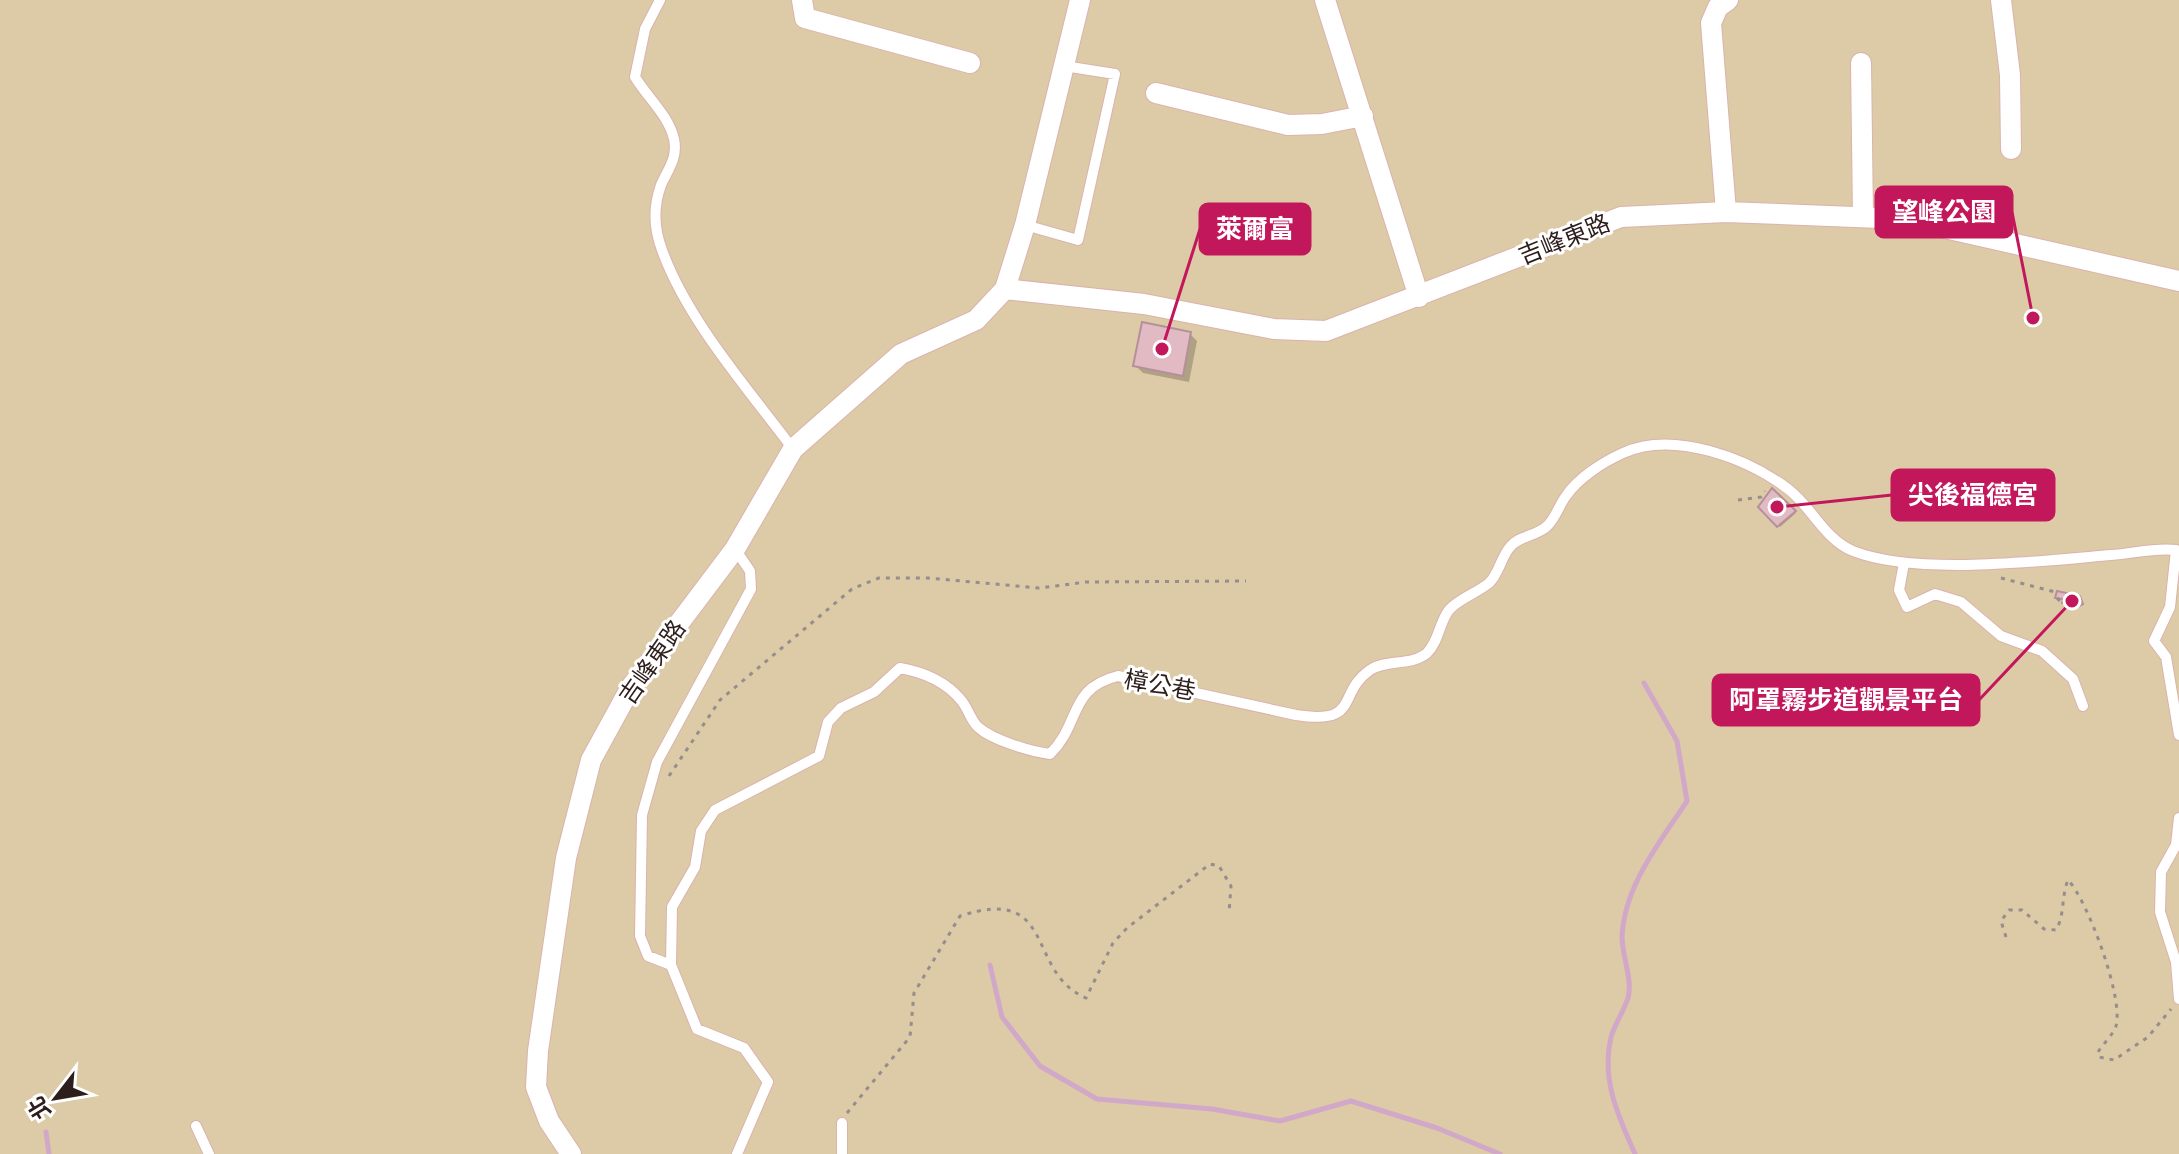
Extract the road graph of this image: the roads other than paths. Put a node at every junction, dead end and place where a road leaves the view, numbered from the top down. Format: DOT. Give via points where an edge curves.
graph roads {
  1 [pos="660,0"];
  2 [pos="802,0"];
  3 [pos="1080,0"];
  4 [pos="1325,0"];
  5 [pos="1728,0"];
  6 [pos="2001,0"];
  7 [pos="970,63"];
  8 [pos="1861,63"];
  9 [pos="1064,66"];
  10 [pos="1156,93"];
  11 [pos="1363,116"];
  12 [pos="2011,149"];
  13 [pos="1726,212"];
  14 [pos="1863,217"];
  15 [pos="1025,225"];
  16 [pos="2179,281"];
  17 [pos="1005,289"];
  18 [pos="1419,297"];
  19 [pos="793,449"];
  20 [pos="735,549"];
  21 [pos="1904,563"];
  22 [pos="2176,587"];
  23 [pos="2083,706"];
  24 [pos="2179,735"];
  25 [pos="2179,818"];
  26 [pos="671,965"];
  27 [pos="2179,1000"];
  28 [pos="842,1123"];
  29 [pos="196,1126"];
  30 [pos="209,1154"];
  31 [pos="571,1154"];
  32 [pos="737,1154"];
  33 [pos="842,1154"];
  1 -- 19 [label="lane" via="645,29 635,77 674,139 674,161 654,214 661,250 686,300"];
  2 -- 7 [label="street" via="805,18"];
  3 -- 9 [label="street, 吉峰東路"];
  4 -- 11 [label="street"];
  5 -- 13 [label="street" via="1711,23"];
  6 -- 12 [label="street"];
  8 -- 14 [label="street"];
  9 -- 15 [label="street, 吉峰東路"];
  9 -- 15 [label="lane" via="1115,74 1078,240"];
  10 -- 11 [label="street" via="1288,125"];
  11 -- 18 [label="street"];
  13 -- 14 [label="street, 吉峰東路"];
  13 -- 18 [label="street, 吉峰東路" via="1621,217"];
  14 -- 16 [label="street, 吉峰東路" via="1905,219"];
  15 -- 17 [label="street, 吉峰東路"];
  17 -- 18 [label="street, 吉峰東路" via="1144,304 1274,329 1326,331"];
  17 -- 19 [label="street, 吉峰東路" via="976,320 901,354"];
  19 -- 20 [label="street, 吉峰東路"];
  20 -- 26 [label="lane" via="750,571 751,589 657,762 642,815 640,936 648,956"];
  20 -- 31 [label="street, 吉峰東路" via="631,687 591,760 576,811 536,1087 549,1121"];
  21 -- 22 [label="lane" via="1964,564 2162,548 2176,550"];
  21 -- 23 [label="lane" via="1899,590 1907,607 1935,594 1961,602 2001,636 2042,651 2073,679"];
  21 -- 26 [label="lane, 樟公巷" via="1852,551 1824,530 1789,489 1747,466 1698,448 1661,445 1625,452 1595,470 1567,494 1547,527 1510,545 1491,581 1449,610 1431,649 1367,672 1334,715 1296,715 1118,676 1085,691 1061,743 1050,754 1032,752 979,728 962,701 941,683 900,668 828,722 819,756 715,810 701,831 695,867 672,907"];
  22 -- 24 [label="lane" via="2154,641 2166,657"];
  25 -- 27 [label="lane" via="2176,845 2161,872 2160,912 2176,962"];
  26 -- 32 [label="lane, 樟公巷" via="697,1029 744,1048 768,1082"];
  28 -- 33 [label="lane"];
  29 -- 30 [label="lane"];
}
